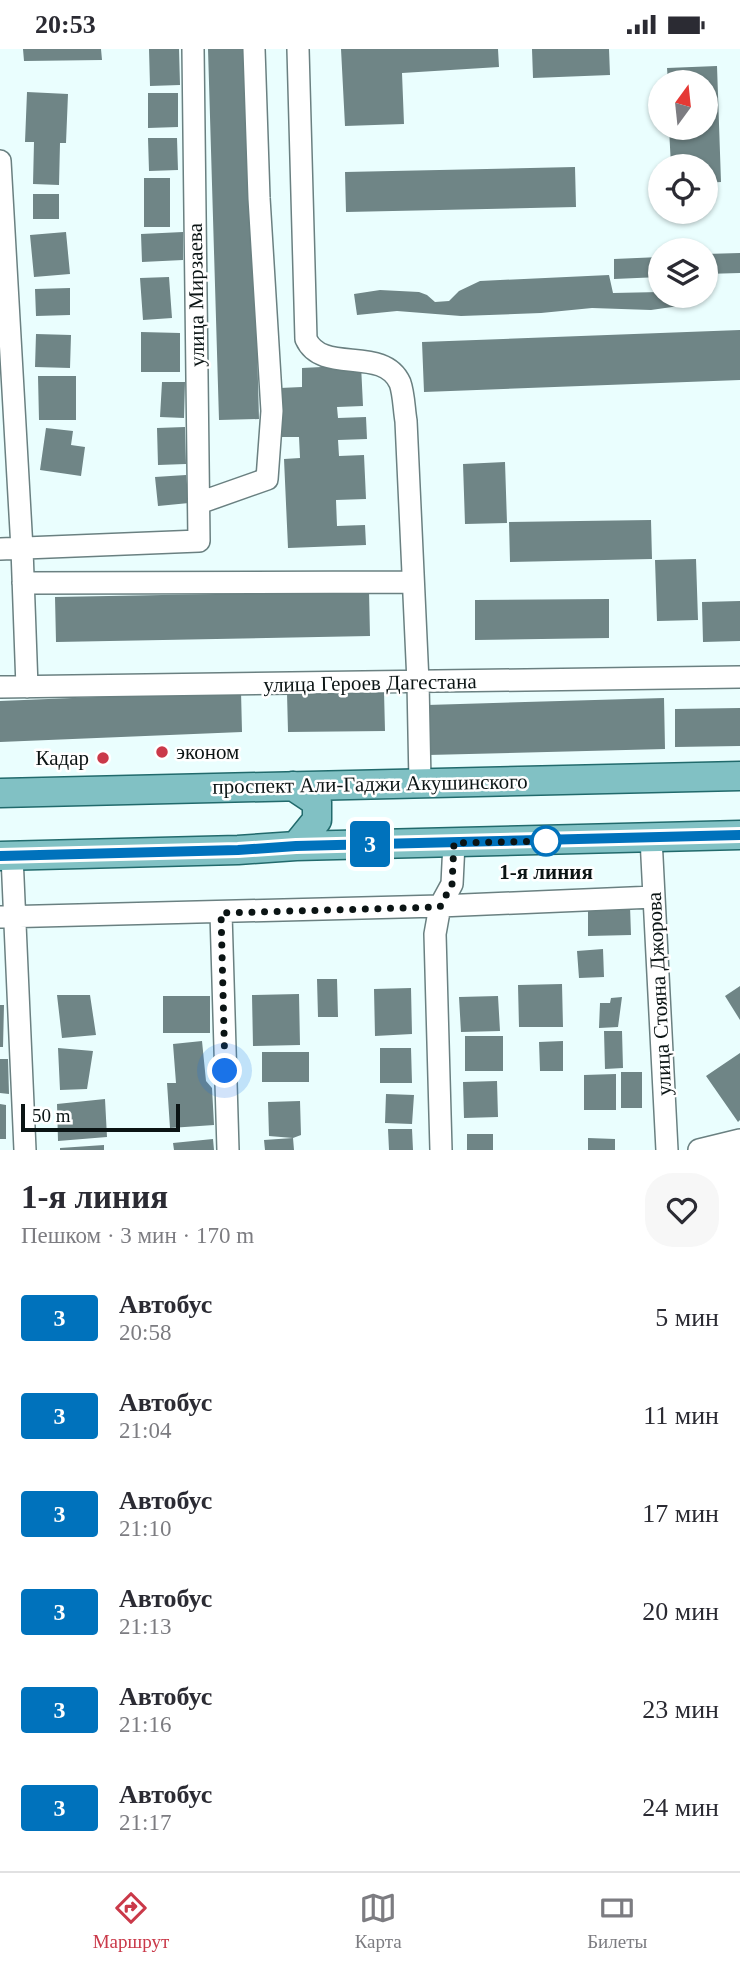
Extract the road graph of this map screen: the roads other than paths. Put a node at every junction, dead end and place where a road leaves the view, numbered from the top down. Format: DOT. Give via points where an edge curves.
graph roads {
  1 [pos="193,49"];
  2 [pos="254,49"];
  3 [pos="298,49"];
  4 [pos="0,161"];
  5 [pos="199,503"];
  6 [pos="0,549"];
  7 [pos="22,549"];
  8 [pos="412,582"];
  9 [pos="23,583"];
  10 [pos="740,677"];
  11 [pos="418,682"];
  12 [pos="0,687"];
  13 [pos="27,687"];
  14 [pos="740,776"];
  15 [pos="420,782"];
  16 [pos="293,786"];
  17 [pos="0,793"];
  18 [pos="740,835"];
  19 [pos="651,838"];
  20 [pos="454,843"];
  21 [pos="296,846"];
  22 [pos="6,856"];
  23 [pos="654,897"];
  24 [pos="440,907"];
  25 [pos="221,913"];
  26 [pos="7,917"];
  27 [pos="740,1140"];
  28 [pos="25,1150"];
  29 [pos="228,1150"];
  30 [pos="441,1150"];
  31 [pos="667,1150"];
  32 [pos="699,1150"];
  1 -- 5 [label="street, улица Мирзаева"];
  2 -- 5 [label="street" via="272,411 267,479"];
  3 -- 8 [label="street" via="306,339 321,355 377,364 390,370 400,383 406,421"];
  4 -- 7 [label="street"];
  5 -- 7 [label="street, улица Мирзаева" via="200,541"];
  6 -- 7 [label="street"];
  7 -- 9 [label="street"];
  8 -- 9 [label="street"];
  8 -- 11 [label="street"];
  9 -- 13 [label="street"];
  10 -- 11 [label="street, улица Героев Дагестана"];
  11 -- 13 [label="street, улица Героев Дагестана"];
  11 -- 15 [label="street"];
  12 -- 13 [label="street, улица Героев Дагестана"];
  14 -- 15 [label="main road, проспект Али-Гаджи Акушинского"];
  15 -- 16 [label="main road, проспект Али-Гаджи Акушинского"];
  16 -- 17 [label="main road, проспект Али-Гаджи Акушинского"];
  16 -- 21 [label="main road" via="317,802 317,820"];
  18 -- 19 [label="main road"];
  19 -- 20 [label="main road"];
  19 -- 23 [label="street, улица Стояна Джорова"];
  20 -- 21 [label="main road"];
  20 -- 24 [label="street" via="452,884"];
  21 -- 22 [label="main road"];
  22 -- 26 [label="street"];
  23 -- 24 [label="street"];
  23 -- 31 [label="street, улица Стояна Джорова"];
  24 -- 25 [label="street"];
  24 -- 30 [label="street" via="435,934"];
  25 -- 26 [label="street"];
  25 -- 29 [label="street"];
  26 -- 28 [label="street"];
  27 -- 32 [label="street"];
}
